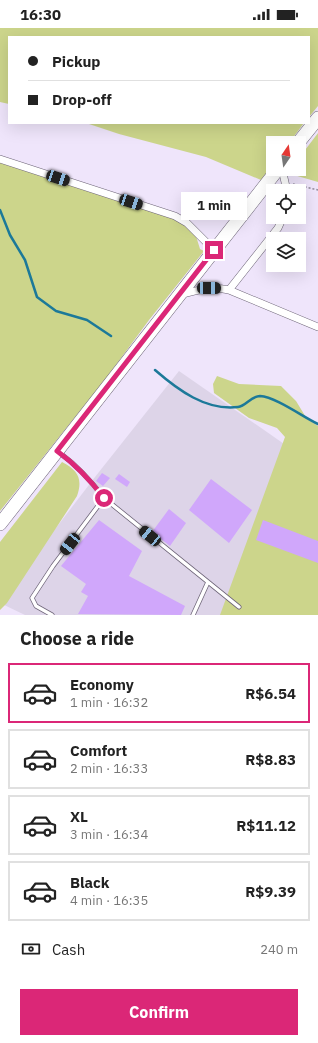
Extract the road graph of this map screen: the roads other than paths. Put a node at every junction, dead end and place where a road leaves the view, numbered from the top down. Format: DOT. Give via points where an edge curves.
graph roads {
  1 [pos="318,118"];
  2 [pos="304,136"];
  3 [pos="0,159"];
  4 [pos="272,176"];
  5 [pos="280,224"];
  6 [pos="214,250"];
  7 [pos="229,290"];
  8 [pos="180,294"];
  9 [pos="318,327"];
  10 [pos="57,451"];
  11 [pos="104,498"];
  12 [pos="0,524"];
  13 [pos="208,582"];
  14 [pos="239,607"];
  15 [pos="52,615"];
  16 [pos="193,615"];
  1 -- 2 [label="highway"];
  3 -- 6 [label="street" via="175,216 187,223"];
  4 -- 6 [label="highway"];
  5 -- 7 [label="street"];
  6 -- 8 [label="highway"];
  7 -- 8 [label="street" via="209,288"];
  7 -- 9 [label="street"];
  8 -- 10 [label="highway"];
  10 -- 11 [label="lane" via="71,461"];
  10 -- 12 [label="highway"];
  11 -- 13 [label="lane"];
  11 -- 15 [label="lane" via="32,598 36,606"];
  13 -- 14 [label="lane"];
  13 -- 16 [label="lane"];
}
